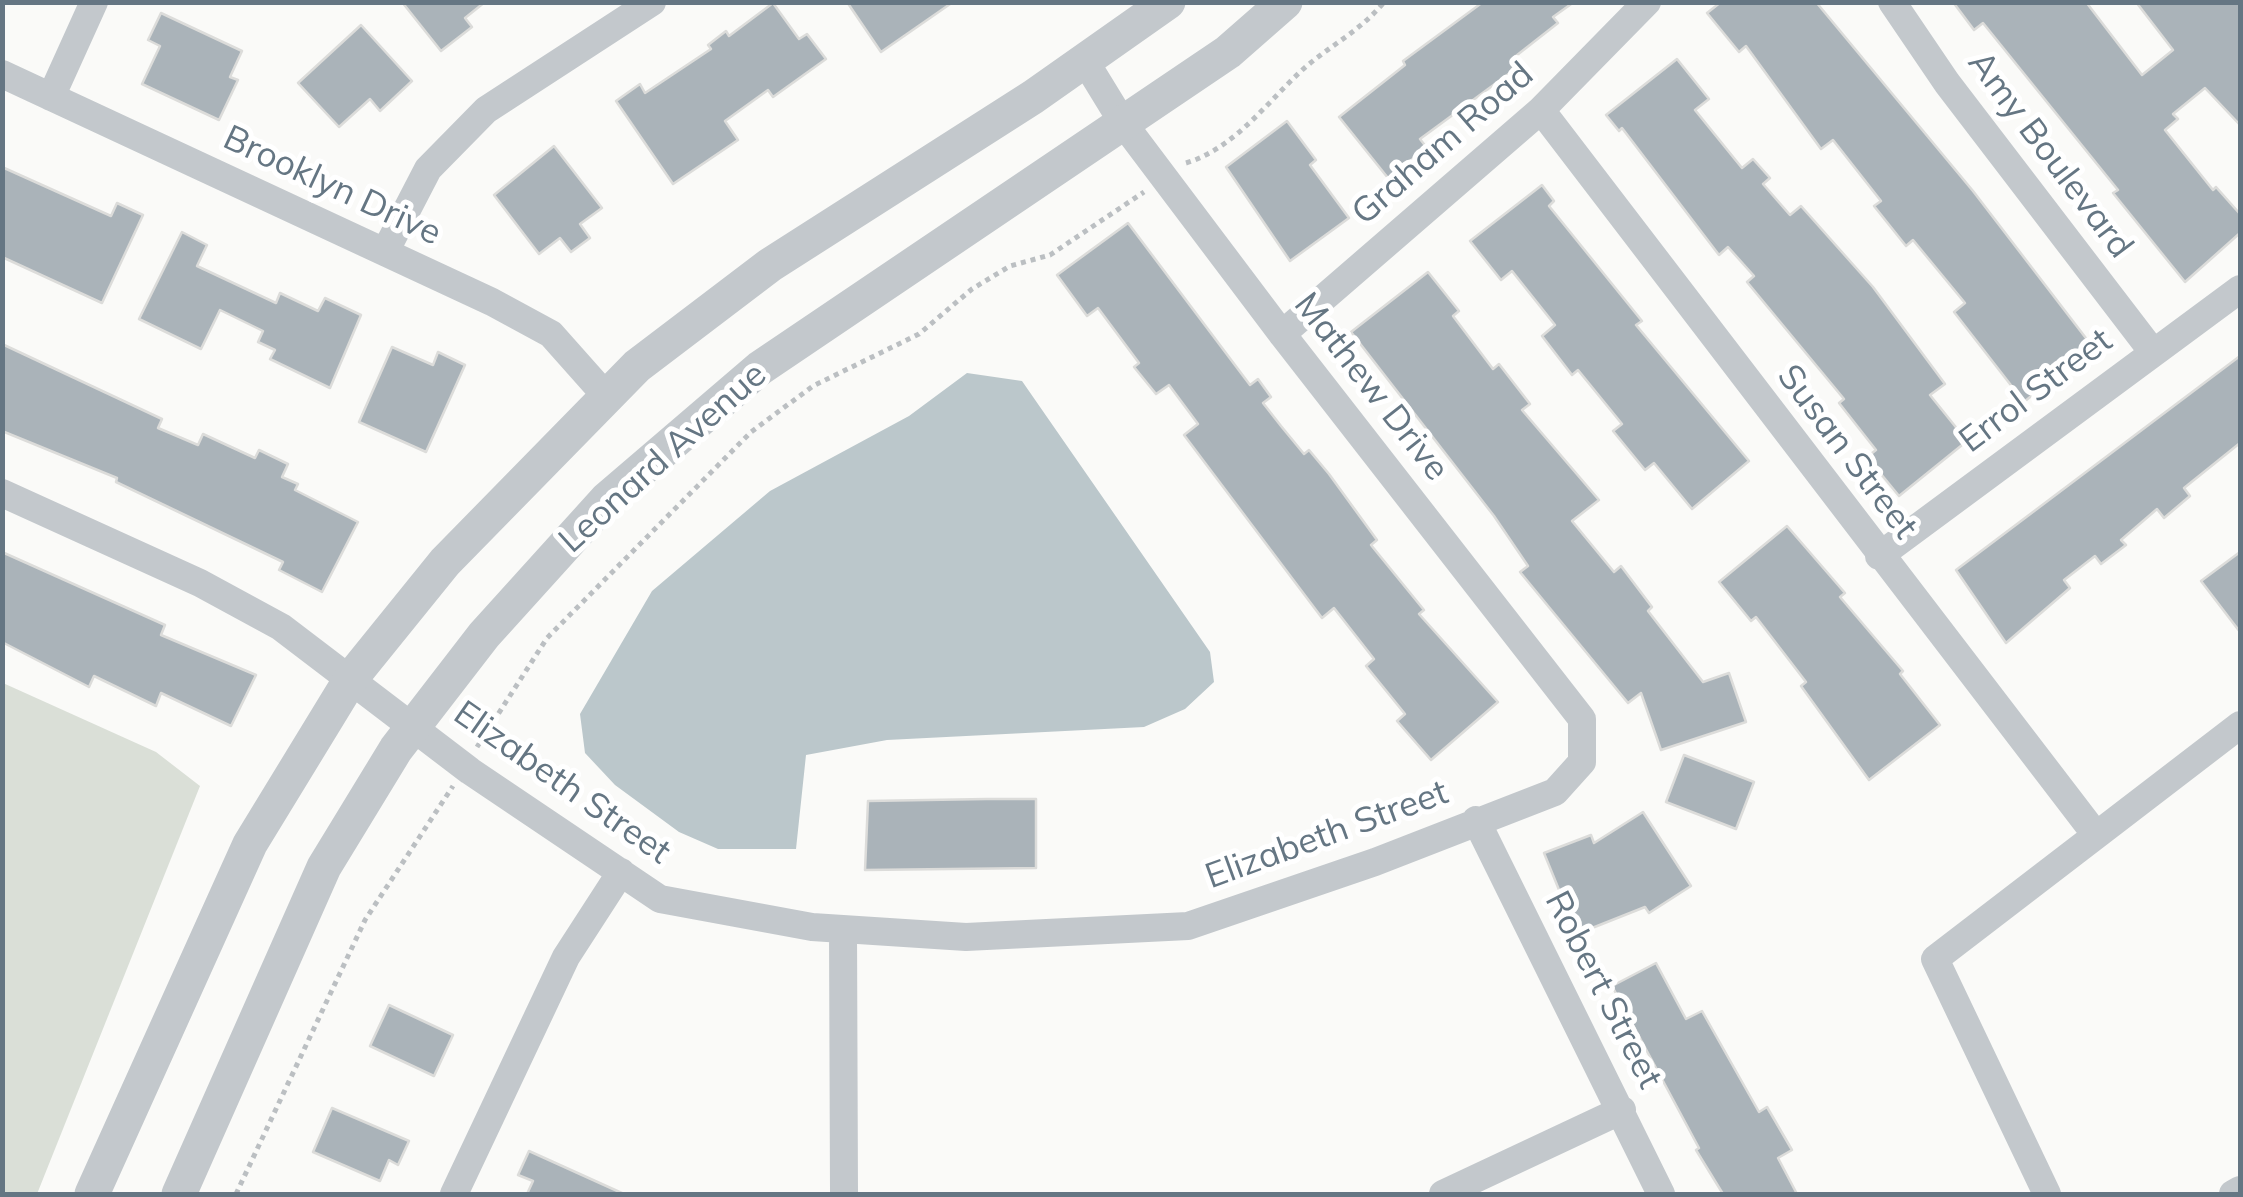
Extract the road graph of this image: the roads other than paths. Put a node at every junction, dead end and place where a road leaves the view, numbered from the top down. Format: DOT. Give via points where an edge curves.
graph roads {
  1 [pos="94,2"];
  2 [pos="652,2"];
  3 [pos="1168,2"];
  4 [pos="1285,2"];
  5 [pos="1648,2"];
  6 [pos="1892,2"];
  7 [pos="1085,61"];
  8 [pos="2,74"];
  9 [pos="51,96"];
  10 [pos="1541,110"];
  11 [pos="1123,123"];
  12 [pos="385,252"];
  13 [pos="2240,289"];
  14 [pos="1282,334"];
  15 [pos="2152,351"];
  16 [pos="607,397"];
  17 [pos="2,493"];
  18 [pos="1879,556"];
  19 [pos="352,677"];
  20 [pos="415,725"];
  21 [pos="2240,725"];
  22 [pos="1582,762"];
  23 [pos="1476,820"];
  24 [pos="2096,835"];
  25 [pos="621,872"];
  26 [pos="843,929"];
  27 [pos="1622,1110"];
  28 [pos="2240,1190"];
  29 [pos="92,1194"];
  30 [pos="179,1194"];
  31 [pos="454,1194"];
  32 [pos="844,1194"];
  33 [pos="1442,1194"];
  34 [pos="1662,1194"];
  35 [pos="2047,1194"];
  36 [pos="2233,1194"];
  1 -- 9 [label="street"];
  2 -- 12 [label="street" via="486,110 428,168"];
  3 -- 7 [label="street"];
  4 -- 11 [label="street, Leonard Avenue" via="1228,52"];
  5 -- 10 [label="street, Graham Road"];
  6 -- 15 [label="street, Amy Boulevard"];
  7 -- 11 [label="street, Mathew Drive"];
  7 -- 16 [label="street" via="770,265"];
  8 -- 9 [label="street, Brooklyn Drive"];
  9 -- 12 [label="street, Brooklyn Drive"];
  10 -- 14 [label="street, Graham Road"];
  10 -- 18 [label="street, Susan Street"];
  11 -- 14 [label="street, Mathew Drive"];
  11 -- 20 [label="street, Leonard Avenue" via="760,368 607,499 484,635"];
  12 -- 16 [label="street, Brooklyn Drive" via="551,334"];
  13 -- 15 [label="street, Errol Street"];
  14 -- 22 [label="street, Mathew Drive" via="1582,719"];
  15 -- 18 [label="street, Errol Street"];
  16 -- 19 [label="street" via="445,562"];
  17 -- 19 [label="street, Elizabeth Street" via="200,583"];
  18 -- 24 [label="street, Susan Street"];
  19 -- 20 [label="street, Elizabeth Street"];
  19 -- 29 [label="street" via="250,844"];
  20 -- 25 [label="street, Elizabeth Street"];
  20 -- 30 [label="street, Leonard Avenue" via="324,867"];
  21 -- 24 [label="street"];
  22 -- 23 [label="street, Elizabeth Street" via="1555,792"];
  23 -- 26 [label="street, Elizabeth Street" via="1188,926 966,937"];
  23 -- 27 [label="street, Robert Street"];
  24 -- 35 [label="street" via="1935,959"];
  25 -- 26 [label="street, Elizabeth Street" via="660,899"];
  25 -- 31 [label="street" via="566,957"];
  26 -- 32 [label="street"];
  27 -- 33 [label="street"];
  27 -- 34 [label="street, Robert Street"];
  28 -- 36 [label="street"];
}
